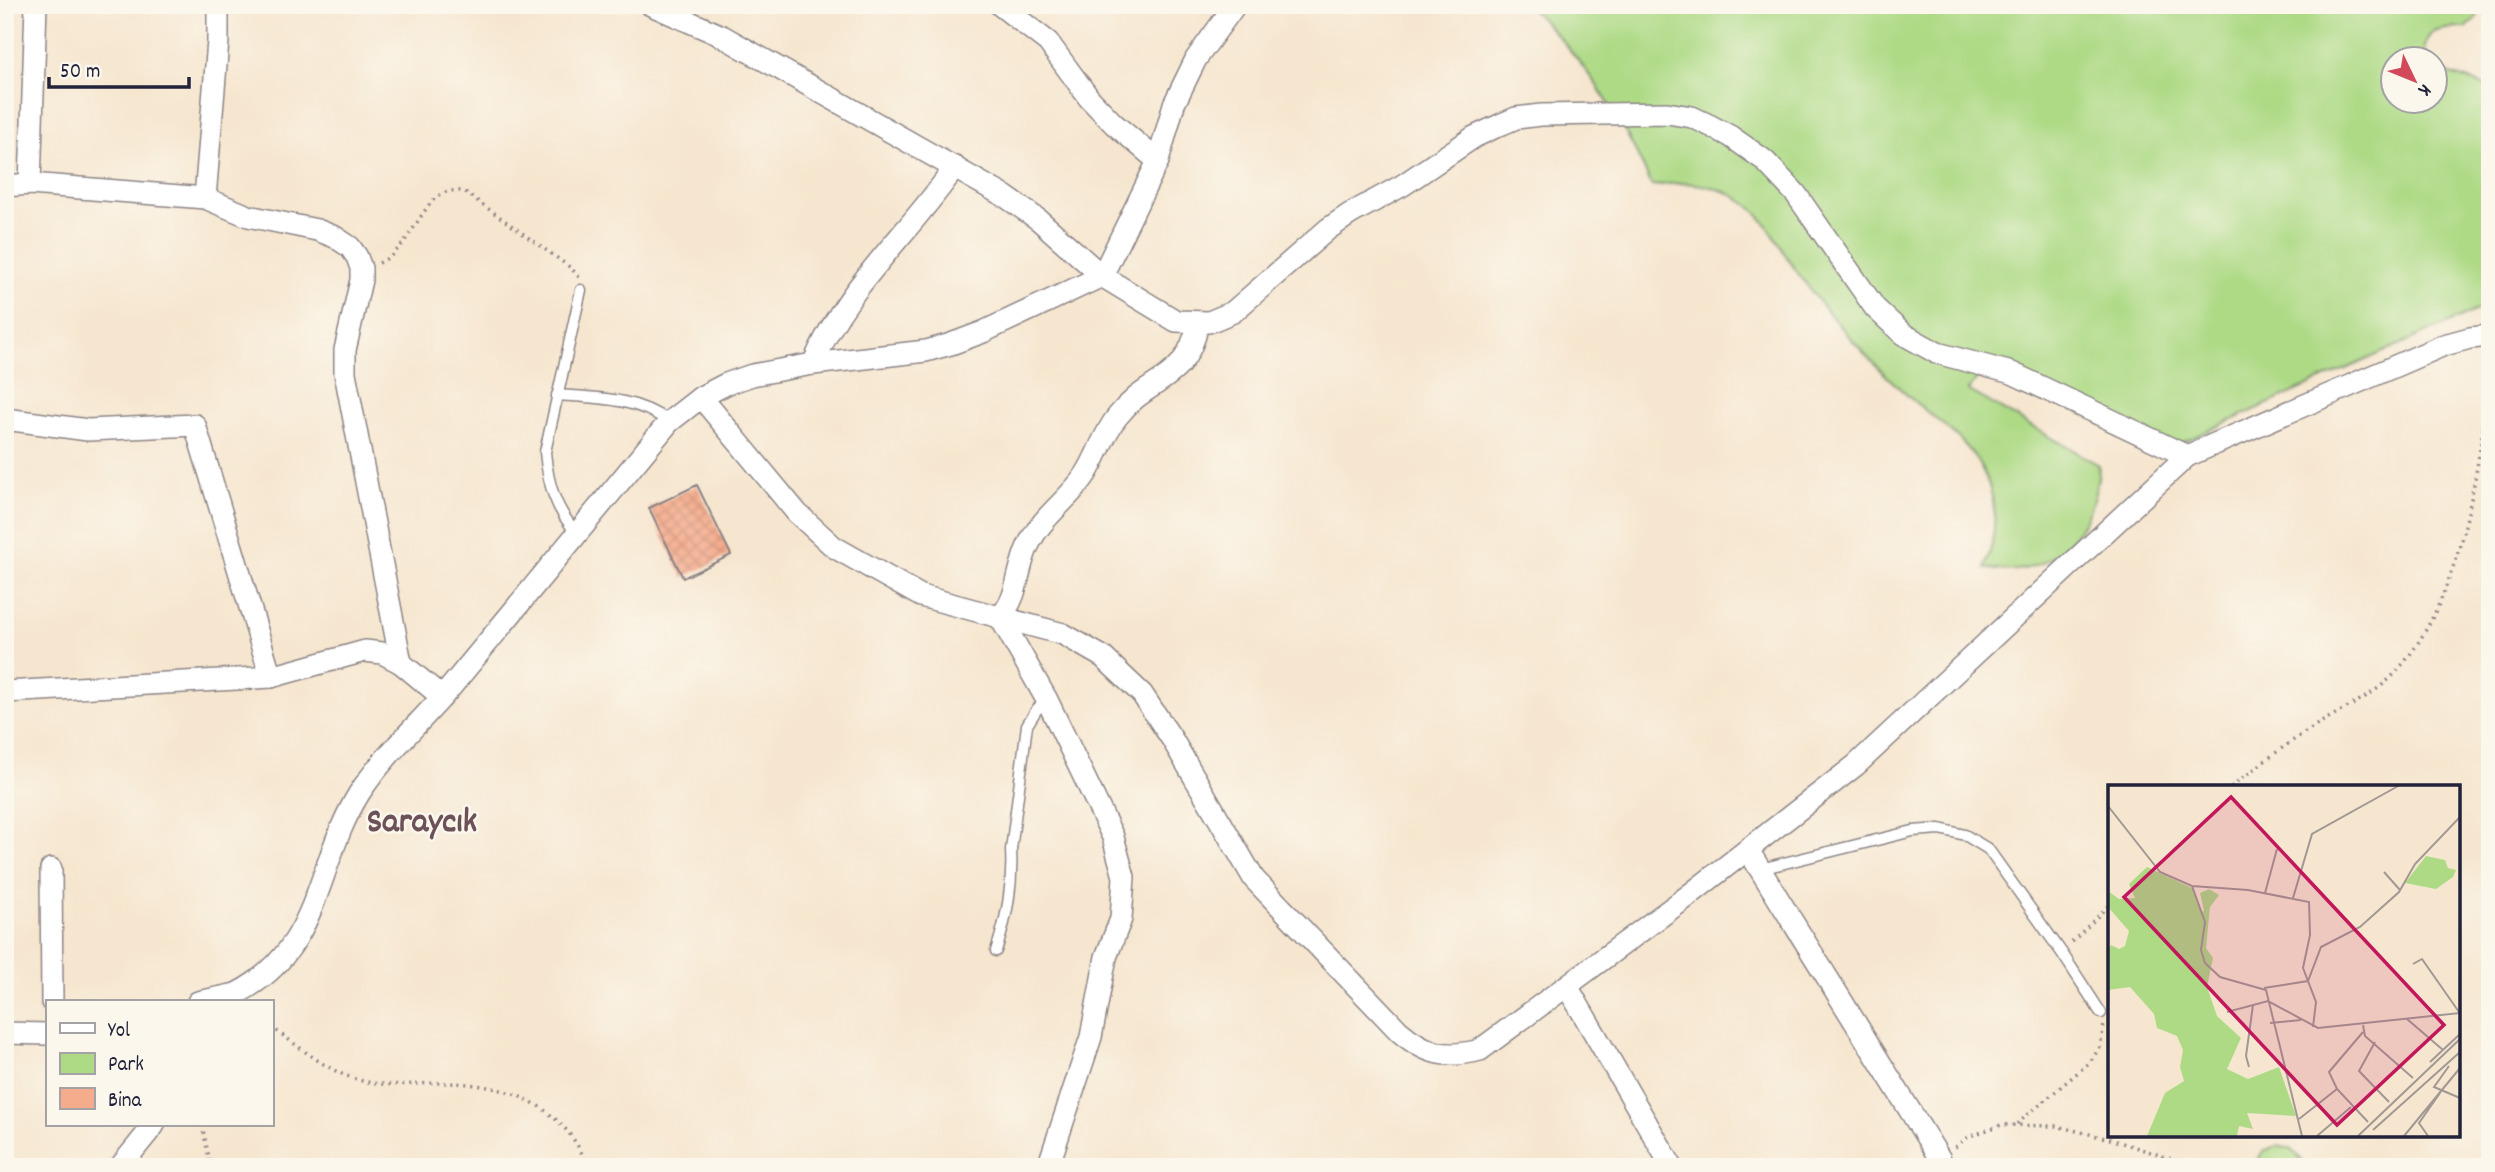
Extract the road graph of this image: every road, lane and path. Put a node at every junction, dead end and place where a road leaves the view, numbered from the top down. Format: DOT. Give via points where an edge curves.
graph roads {
  1 [pos="36,5"];
  2 [pos="218,5"];
  3 [pos="650,5"];
  4 [pos="1000,5"];
  5 [pos="1235,5"];
  6 [pos="1158,160"];
  7 [pos="955,167"];
  8 [pos="30,184"];
  9 [pos="5,186"];
  10 [pos="205,198"];
  11 [pos="361,268"];
  12 [pos="1102,276"];
  13 [pos="581,290"];
  14 [pos="1198,324"];
  15 [pos="2490,337"];
  16 [pos="813,364"];
  17 [pos="2490,384"];
  18 [pos="557,395"];
  19 [pos="701,397"];
  20 [pos="5,419"];
  21 [pos="669,422"];
  22 [pos="2187,456"];
  23 [pos="577,533"];
  24 [pos="1000,617"];
  25 [pos="401,663"];
  26 [pos="271,677"];
  27 [pos="5,692"];
  28 [pos="442,697"];
  29 [pos="1047,700"];
  30 [pos="2234,785"];
  31 [pos="1748,850"];
  32 [pos="51,869"];
  33 [pos="1760,869"];
  34 [pos="2108,906"];
  35 [pos="996,951"];
  36 [pos="2062,953"];
  37 [pos="1567,986"];
  38 [pos="236,998"];
  39 [pos="52,1000"];
  40 [pos="217,1000"];
  41 [pos="2101,1013"];
  42 [pos="273,1028"];
  43 [pos="5,1033"];
  44 [pos="46,1034"];
  45 [pos="2015,1125"];
  46 [pos="153,1126"];
  47 [pos="202,1126"];
  48 [pos="1940,1160"];
  49 [pos="120,1167"];
  50 [pos="211,1167"];
  51 [pos="588,1167"];
  52 [pos="1048,1167"];
  53 [pos="1672,1167"];
  54 [pos="2197,1167"];
  1 -- 8 [label="street"];
  2 -- 10 [label="street"];
  3 -- 7 [label="street" via="722,36"];
  4 -- 6 [label="street" via="1048,42 1089,98"];
  5 -- 6 [label="street" via="1196,60 1174,104"];
  6 -- 12 [label="street"];
  7 -- 12 [label="street" via="1039,220"];
  7 -- 16 [label="street" via="849,297"];
  8 -- 9 [label="street"];
  8 -- 10 [label="street"];
  10 -- 11 [label="street" via="248,216 335,237 350,247"];
  11 -- 13 [label="path" via="391,257 435,198 457,190 571,268"];
  11 -- 25 [label="street" via="345,373"];
  12 -- 14 [label="street" via="1177,321"];
  12 -- 16 [label="street" via="951,344"];
  13 -- 18 [label="lane"];
  14 -- 22 [label="street" via="1233,312 1328,229 1489,130 1516,118 1541,115 1667,113 1711,125 1764,160 1796,194 1875,308 1911,340 1956,360 2012,373"];
  14 -- 24 [label="street" via="1184,362 1118,416 1087,474 1036,531 1024,554 1013,600"];
  15 -- 22 [label="street" via="2444,345"];
  16 -- 19 [label="street" via="752,375"];
  17 -- 30 [label="path" via="2474,482 2448,586 2423,633 2397,672"];
  18 -- 21 [label="lane" via="623,400"];
  18 -- 23 [label="lane" via="545,452 547,474 555,500"];
  19 -- 21 [label="street"];
  19 -- 24 [label="street" via="797,513 834,547 921,596"];
  20 -- 26 [label="street" via="88,430 195,425"];
  21 -- 23 [label="street"];
  22 -- 31 [label="street" via="1856,765"];
  23 -- 28 [label="street"];
  24 -- 29 [label="street"];
  24 -- 37 [label="street" via="1063,634 1103,657 1142,694 1254,879 1415,1045 1436,1054 1480,1050"];
  25 -- 26 [label="street" via="365,651"];
  25 -- 28 [label="street"];
  26 -- 27 [label="street"];
  28 -- 38 [label="street" via="398,743 359,794 293,946"];
  29 -- 35 [label="lane" via="1027,725 1011,850 1009,906"];
  29 -- 52 [label="street" via="1113,837 1124,877 1121,919 1105,957 1091,1038"];
  31 -- 33 [label="street"];
  31 -- 37 [label="street"];
  32 -- 39 [label="street"];
  33 -- 36 [label="lane" via="1913,831 1952,831 1988,849"];
  33 -- 48 [label="street"];
  34 -- 36 [label="path"];
  36 -- 41 [label="lane"];
  37 -- 53 [label="street"];
  38 -- 40 [label="street"];
  41 -- 45 [label="path" via="2104,1030 2096,1055"];
  42 -- 51 [label="path" via="357,1080 502,1088 531,1100 556,1118 582,1151"];
  43 -- 44 [label="street"];
  45 -- 48 [label="path" via="1968,1137"];
  45 -- 54 [label="path" via="2056,1126"];
  46 -- 49 [label="street"];
  47 -- 50 [label="path"];
}
